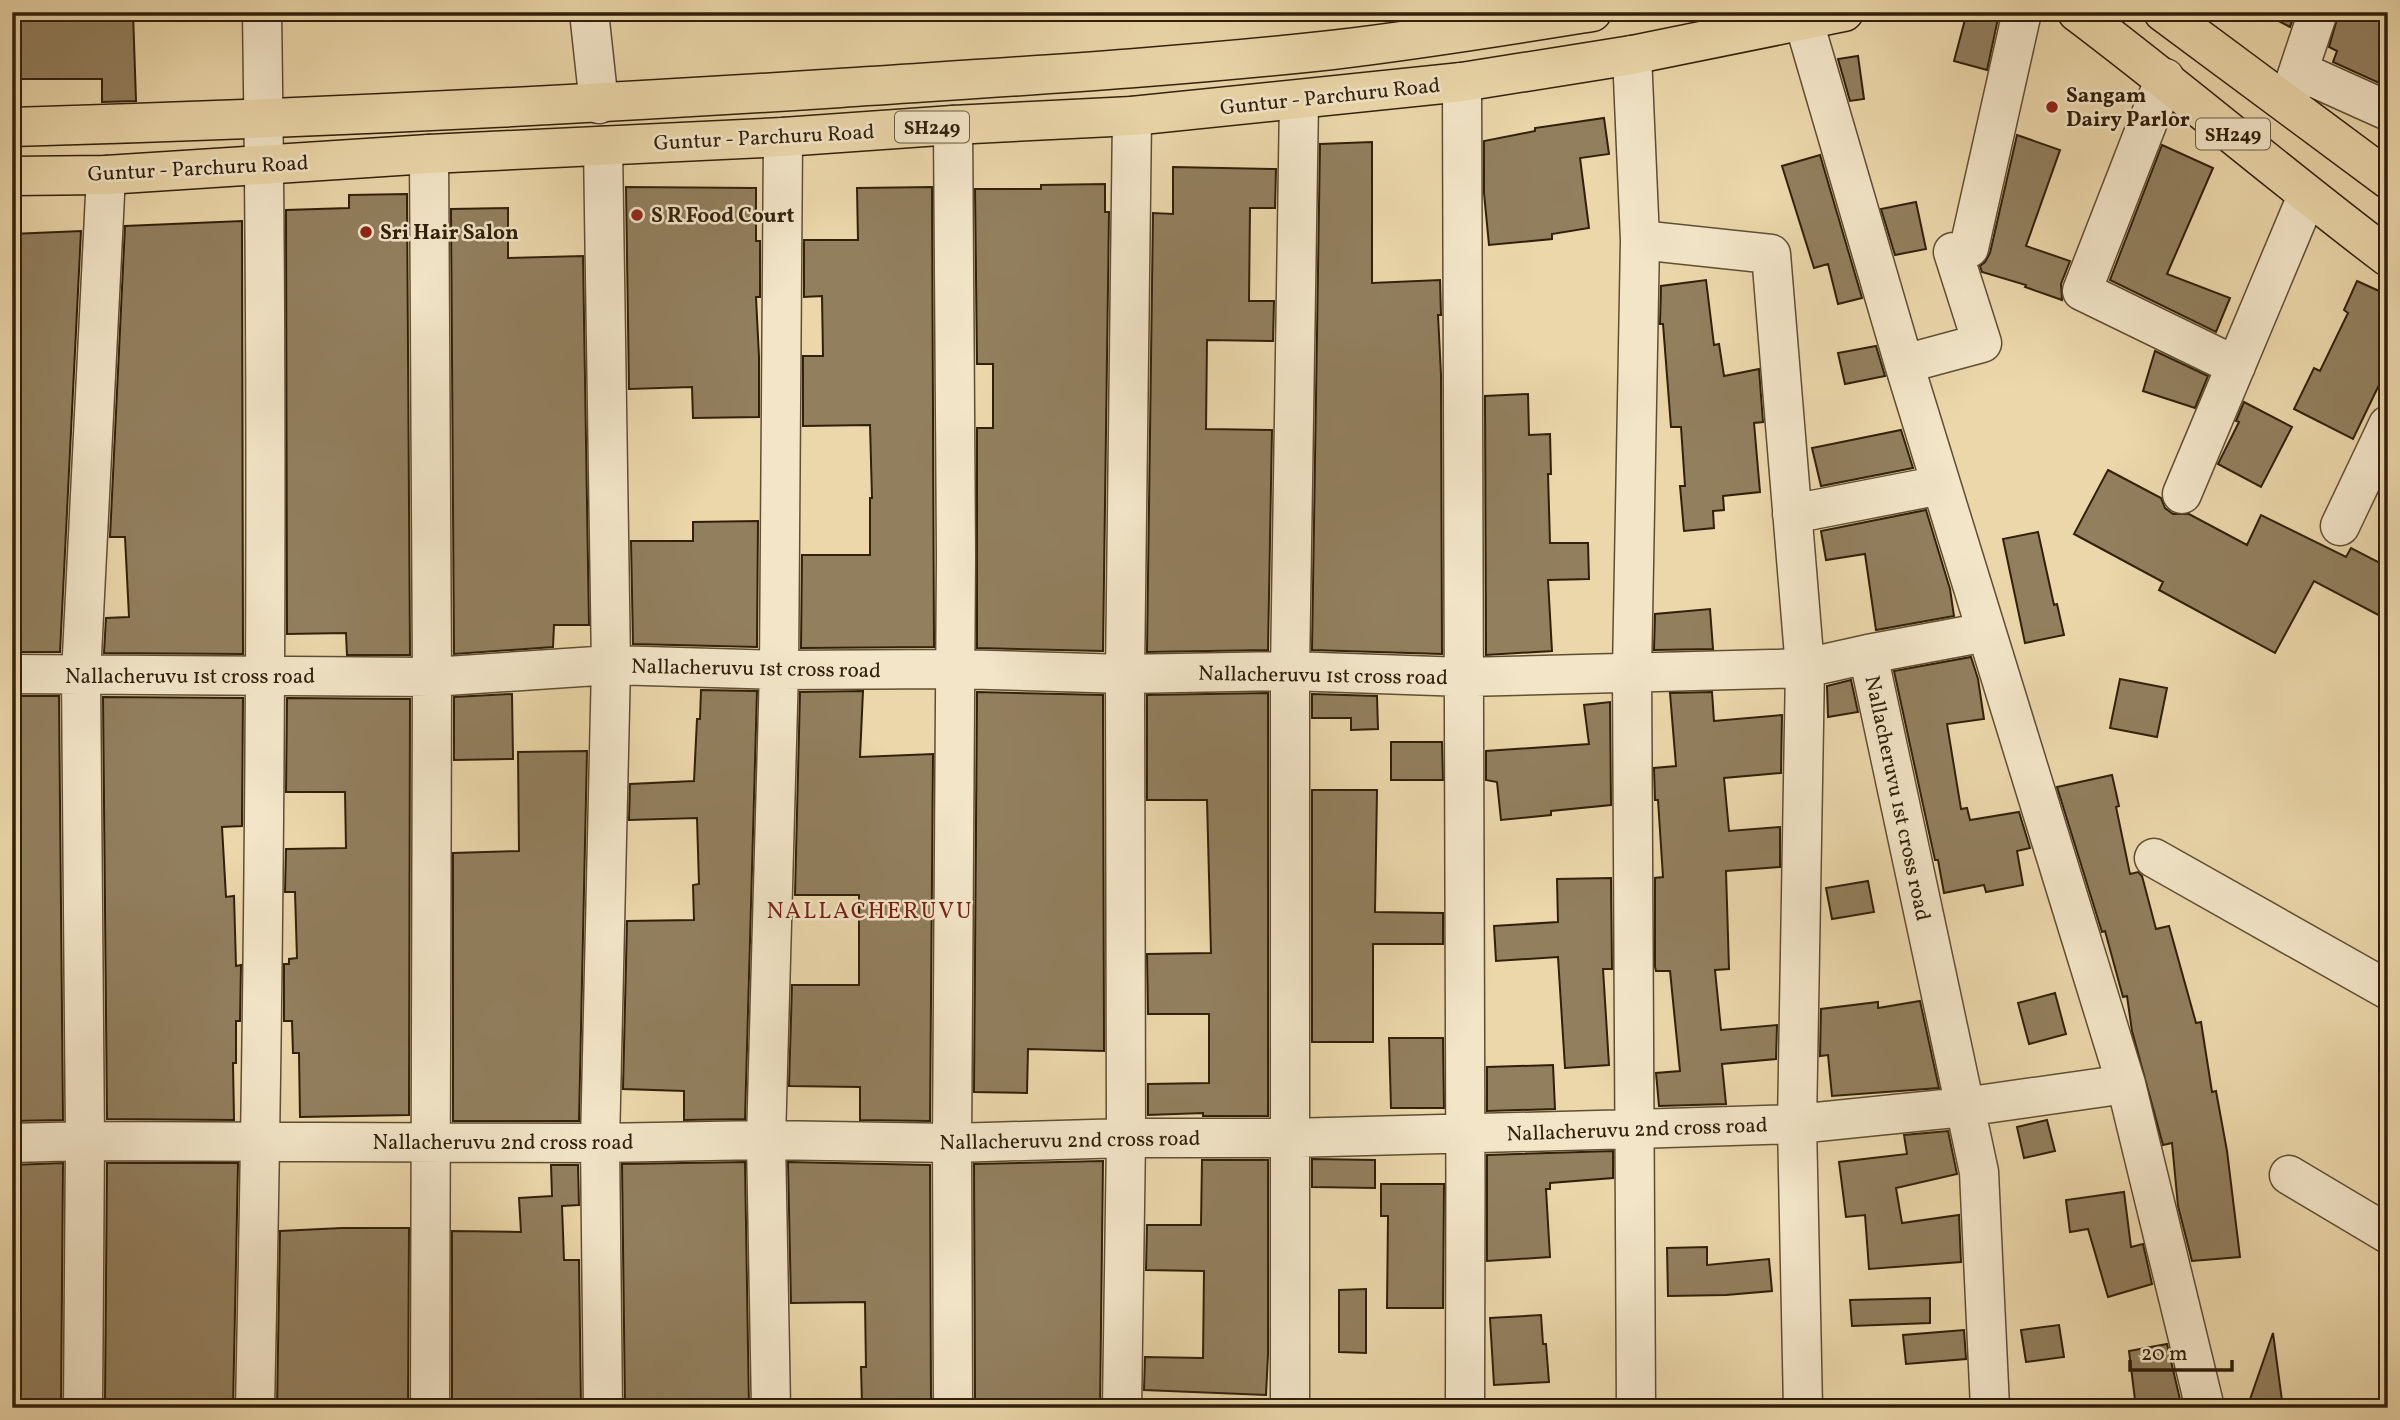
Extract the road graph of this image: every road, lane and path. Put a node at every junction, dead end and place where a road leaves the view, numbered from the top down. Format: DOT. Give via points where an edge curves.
graph roads {
  1 [pos="262,12"];
  2 [pos="589,12"];
  3 [pos="1592,12"];
  4 [pos="1844,12"];
  5 [pos="2022,12"];
  6 [pos="2077,12"];
  7 [pos="2318,12"];
  8 [pos="2174,15"];
  9 [pos="1804,22"];
  10 [pos="1632,55"];
  11 [pos="2165,78"];
  12 [pos="1462,82"];
  13 [pos="2293,87"];
  14 [pos="1299,100"];
  15 [pos="599,104"];
  16 [pos="2388,111"];
  17 [pos="1132,116"];
  18 [pos="263,119"];
  19 [pos="953,125"];
  20 [pos="12,127"];
  21 [pos="783,137"];
  22 [pos="603,145"];
  23 [pos="429,154"];
  24 [pos="264,164"];
  25 [pos="106,175"];
  26 [pos="12,176"];
  27 [pos="2388,179"];
  28 [pos="2307,196"];
  29 [pos="1640,240"];
  30 [pos="2388,257"];
  31 [pos="1904,364"];
  32 [pos="2236,366"];
  33 [pos="2388,425"];
  34 [pos="1941,485"];
  35 [pos="2182,494"];
  36 [pos="1792,514"];
  37 [pos="2340,526"];
  38 [pos="1986,632"];
  39 [pos="1868,654"];
  40 [pos="611,665"];
  41 [pos="1805,668"];
  42 [pos="955,669"];
  43 [pos="779,670"];
  44 [pos="1290,671"];
  45 [pos="1632,672"];
  46 [pos="12,674"];
  47 [pos="1125,674"];
  48 [pos="81,675"];
  49 [pos="264,677"];
  50 [pos="432,677"];
  51 [pos="1465,677"];
  52 [pos="2154,858"];
  53 [pos="2388,990"];
  54 [pos="2126,1084"];
  55 [pos="1964,1107"];
  56 [pos="1797,1124"];
  57 [pos="1635,1129"];
  58 [pos="1466,1134"];
  59 [pos="1126,1138"];
  60 [pos="1290,1139"];
  61 [pos="766,1140"];
  62 [pos="85,1141"];
  63 [pos="261,1142"];
  64 [pos="12,1143"];
  65 [pos="431,1143"];
  66 [pos="600,1143"];
  67 [pos="952,1143"];
  68 [pos="2289,1175"];
  69 [pos="2388,1234"];
  70 [pos="83,1408"];
  71 [pos="255,1408"];
  72 [pos="430,1408"];
  73 [pos="603,1408"];
  74 [pos="771,1408"];
  75 [pos="953,1408"];
  76 [pos="1122,1408"];
  77 [pos="1290,1408"];
  78 [pos="1465,1408"];
  79 [pos="1636,1408"];
  80 [pos="1803,1408"];
  81 [pos="1990,1408"];
  82 [pos="2205,1408"];
  1 -- 18 [label="street"];
  2 -- 15 [label="street"];
  3 -- 15 [label="main road, Guntur - Parchuru Road / SH249" via="1331,50 1131,69"];
  4 -- 9 [label="main road, Guntur - Parchuru Road / SH249"];
  5 -- 31 [label="street" via="1961,250 1982,343"];
  6 -- 11 [label="main road, SH249"];
  7 -- 13 [label="street"];
  8 -- 13 [label="main road, SH249"];
  9 -- 10 [label="main road, Guntur - Parchuru Road / SH249"];
  9 -- 31 [label="street"];
  10 -- 12 [label="main road, Guntur - Parchuru Road / SH249"];
  10 -- 29 [label="street"];
  11 -- 28 [label="main road, SH249"];
  11 -- 32 [label="street" via="2082,291"];
  12 -- 14 [label="main road, Guntur - Parchuru Road / SH249"];
  12 -- 51 [label="street"];
  13 -- 16 [label="street"];
  13 -- 27 [label="main road, SH249"];
  14 -- 17 [label="main road, Guntur - Parchuru Road / SH249"];
  14 -- 44 [label="street"];
  15 -- 18 [label="main road, Guntur - Parchuru Road / SH249"];
  17 -- 19 [label="main road, Guntur - Parchuru Road / SH249"];
  17 -- 47 [label="street"];
  18 -- 20 [label="main road, Guntur - Parchuru Road / SH249"];
  18 -- 24 [label="street"];
  19 -- 21 [label="main road, Guntur - Parchuru Road / SH249"];
  19 -- 42 [label="street"];
  21 -- 22 [label="main road, Guntur - Parchuru Road / SH249"];
  21 -- 43 [label="street"];
  22 -- 23 [label="main road, Guntur - Parchuru Road / SH249"];
  22 -- 40 [label="street"];
  23 -- 24 [label="main road, Guntur - Parchuru Road / SH249"];
  23 -- 50 [label="street"];
  24 -- 25 [label="main road, Guntur - Parchuru Road / SH249"];
  24 -- 49 [label="street"];
  25 -- 26 [label="main road, Guntur - Parchuru Road / SH249"];
  25 -- 48 [label="street"];
  28 -- 30 [label="main road, SH249"];
  28 -- 32 [label="street"];
  29 -- 36 [label="street" via="1771,254"];
  29 -- 45 [label="street"];
  31 -- 34 [label="street"];
  32 -- 35 [label="street"];
  33 -- 37 [label="street"];
  34 -- 36 [label="street"];
  34 -- 38 [label="street"];
  36 -- 41 [label="street"];
  38 -- 39 [label="street"];
  38 -- 54 [label="street"];
  39 -- 41 [label="street, Nallacheruvu 1st cross road"];
  39 -- 55 [label="street, Nallacheruvu 1st cross road"];
  40 -- 43 [label="street, Nallacheruvu 1st cross road"];
  40 -- 50 [label="street, Nallacheruvu 1st cross road"];
  40 -- 66 [label="street"];
  41 -- 45 [label="street, Nallacheruvu 1st cross road"];
  41 -- 56 [label="street"];
  42 -- 43 [label="street, Nallacheruvu 1st cross road"];
  42 -- 47 [label="street, Nallacheruvu 1st cross road"];
  42 -- 67 [label="street"];
  43 -- 61 [label="street"];
  44 -- 47 [label="street, Nallacheruvu 1st cross road"];
  44 -- 51 [label="street, Nallacheruvu 1st cross road"];
  44 -- 60 [label="street"];
  45 -- 51 [label="street, Nallacheruvu 1st cross road"];
  45 -- 57 [label="street"];
  46 -- 48 [label="street, Nallacheruvu 1st cross road"];
  47 -- 59 [label="street"];
  48 -- 49 [label="street, Nallacheruvu 1st cross road"];
  48 -- 62 [label="street"];
  49 -- 50 [label="street, Nallacheruvu 1st cross road"];
  49 -- 63 [label="street"];
  50 -- 65 [label="street"];
  51 -- 58 [label="street"];
  52 -- 53 [label="street"];
  54 -- 55 [label="street, Nallacheruvu 2nd cross road"];
  54 -- 82 [label="street"];
  55 -- 56 [label="street, Nallacheruvu 2nd cross road"];
  55 -- 81 [label="street, Nallacheruvu 1st cross road" via="1979,1172"];
  56 -- 57 [label="street, Nallacheruvu 2nd cross road"];
  56 -- 80 [label="street"];
  57 -- 58 [label="street, Nallacheruvu 2nd cross road"];
  57 -- 79 [label="street"];
  58 -- 60 [label="street, Nallacheruvu 2nd cross road"];
  58 -- 78 [label="street"];
  59 -- 60 [label="street, Nallacheruvu 2nd cross road"];
  59 -- 67 [label="street, Nallacheruvu 2nd cross road"];
  59 -- 76 [label="street"];
  60 -- 77 [label="street"];
  61 -- 66 [label="street, Nallacheruvu 2nd cross road"];
  61 -- 67 [label="street, Nallacheruvu 2nd cross road"];
  61 -- 74 [label="street"];
  62 -- 63 [label="street, Nallacheruvu 2nd cross road"];
  62 -- 64 [label="street, Nallacheruvu 2nd cross road"];
  62 -- 70 [label="street"];
  63 -- 65 [label="street, Nallacheruvu 2nd cross road"];
  63 -- 71 [label="street"];
  65 -- 66 [label="street, Nallacheruvu 2nd cross road"];
  65 -- 72 [label="street"];
  66 -- 73 [label="street"];
  67 -- 75 [label="street"];
  68 -- 69 [label="street"];
}
